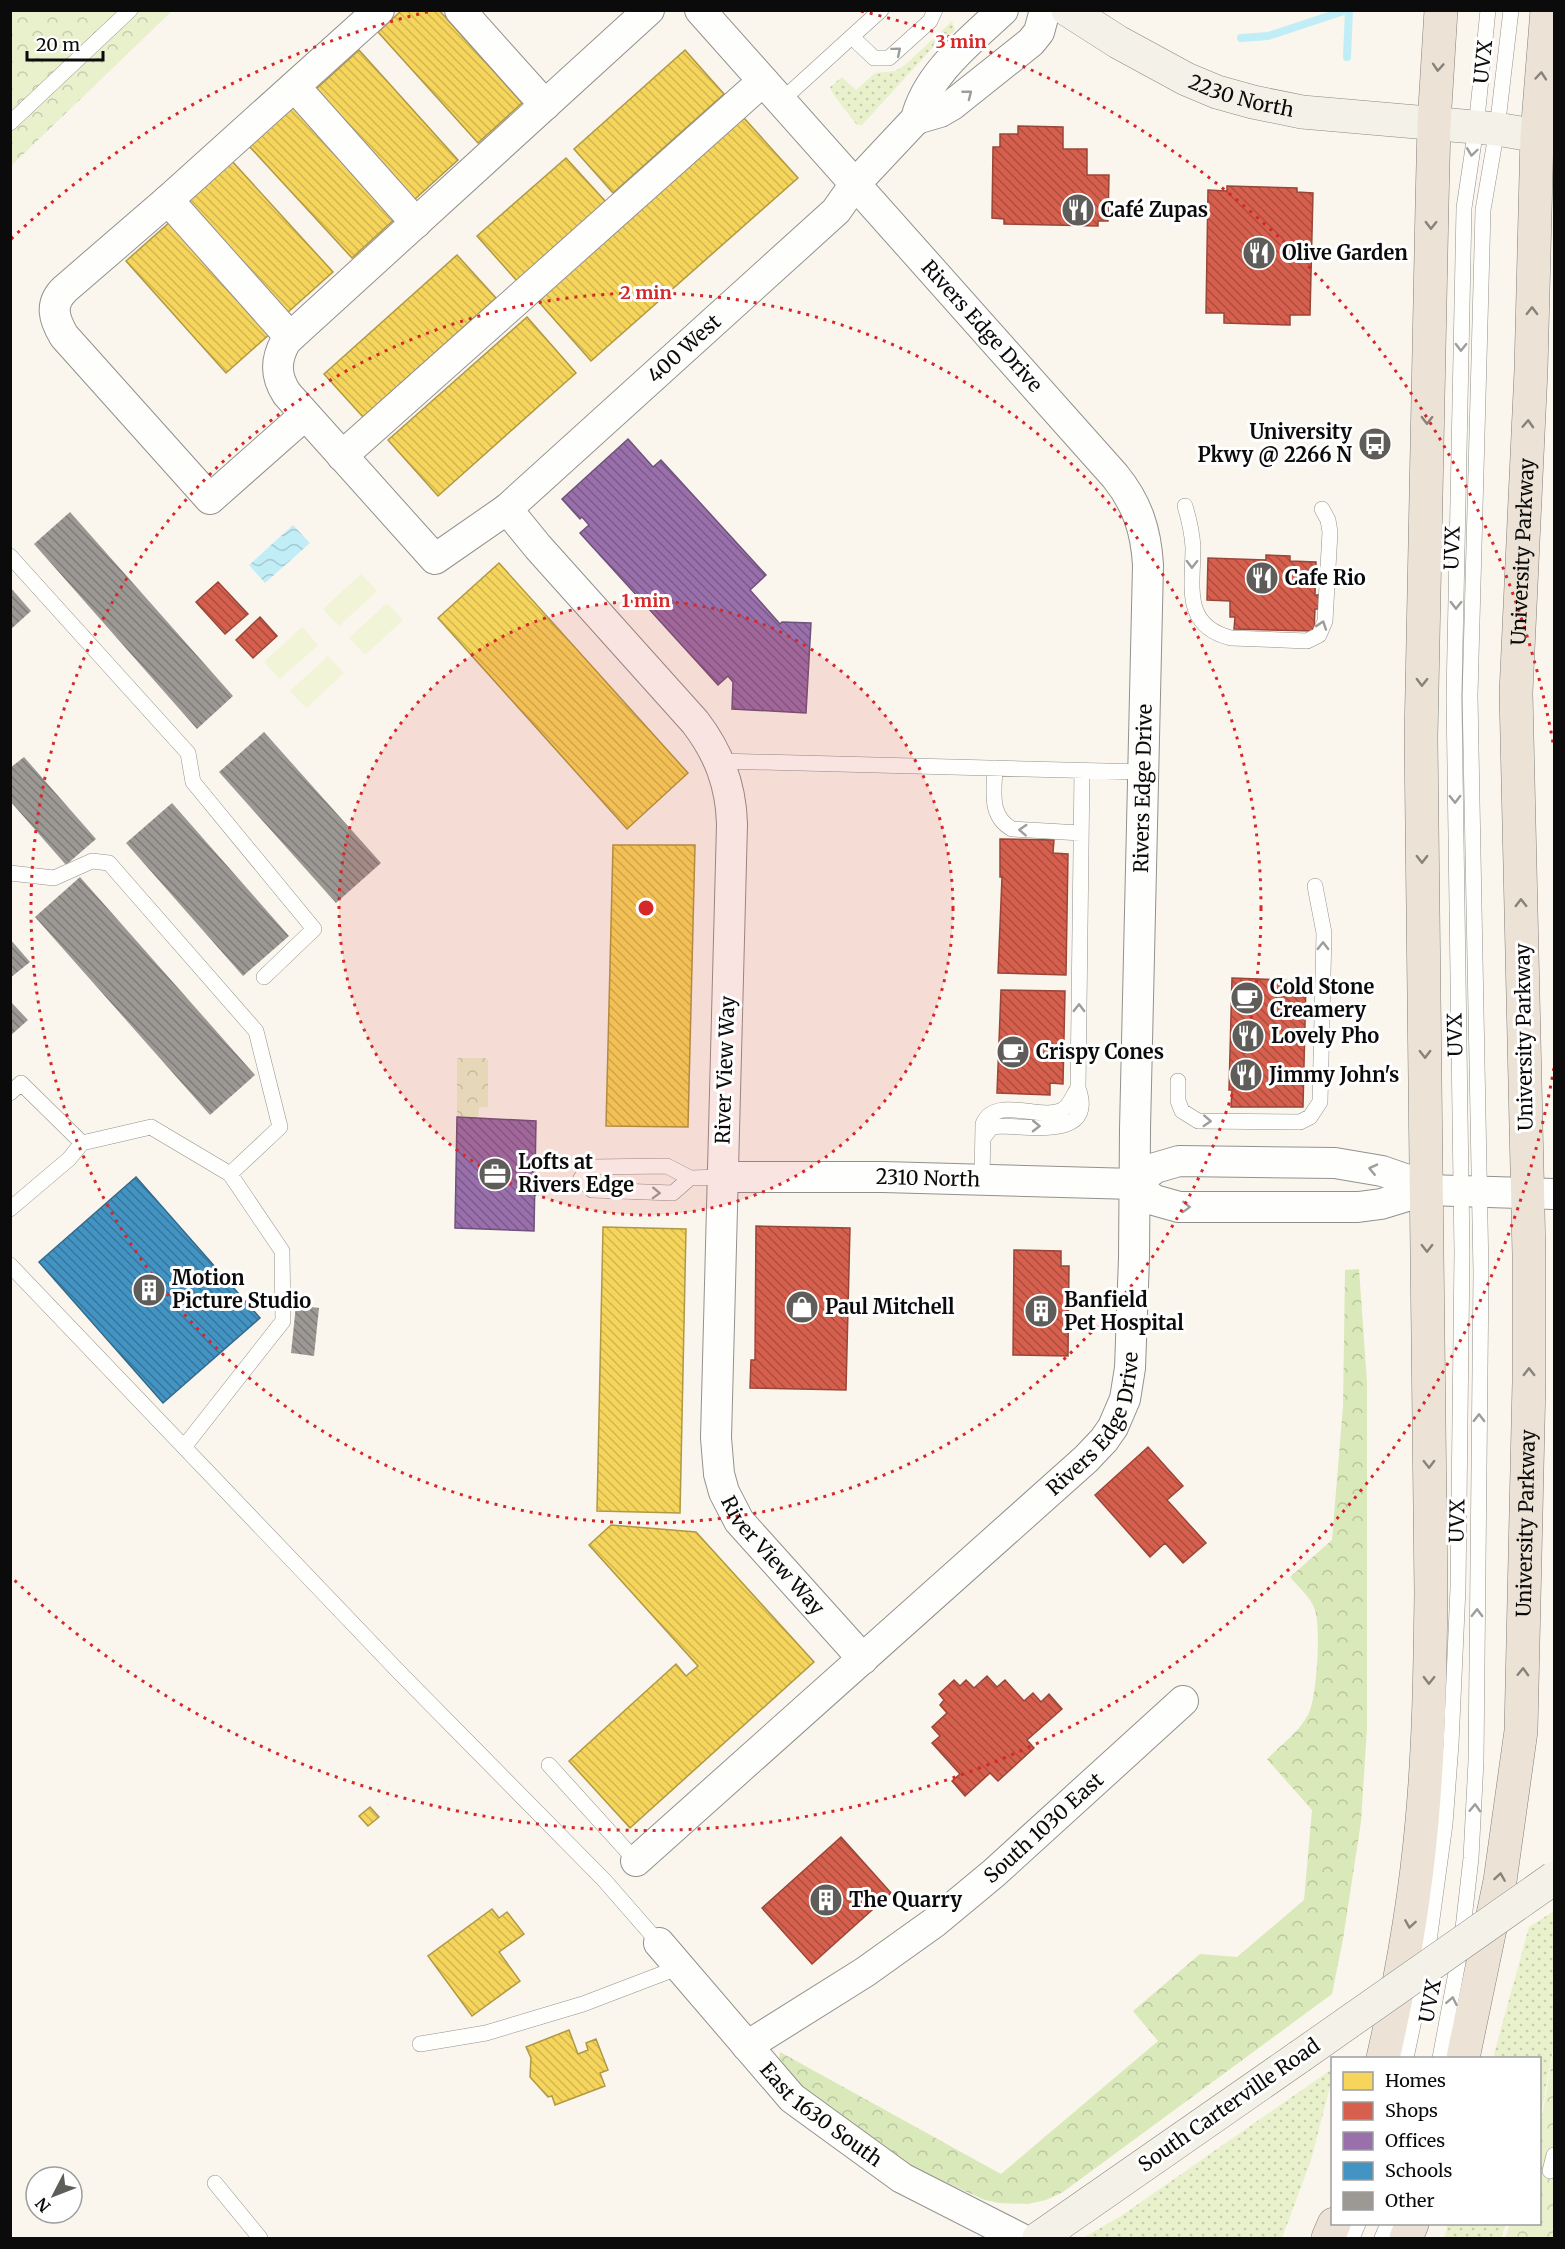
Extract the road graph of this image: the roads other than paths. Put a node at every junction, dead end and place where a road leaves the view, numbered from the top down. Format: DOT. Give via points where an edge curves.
graph roads {
  1 [pos="130,10"];
  2 [pos="379,10"];
  3 [pos="460,10"];
  4 [pos="649,10"];
  5 [pos="700,10"];
  6 [pos="881,10"];
  7 [pos="935,10"];
  8 [pos="1003,10"];
  9 [pos="1045,10"];
  10 [pos="1068,10"];
  11 [pos="1441,10"];
  12 [pos="1488,10"];
  13 [pos="1511,10"];
  14 [pos="1547,10"];
  15 [pos="852,37"];
  16 [pos="295,87"];
  17 [pos="772,91"];
  18 [pos="544,105"];
  19 [pos="916,119"];
  20 [pos="10,123"];
  21 [pos="1434,124"];
  22 [pos="1486,128"];
  23 [pos="1549,134"];
  24 [pos="855,184"];
  25 [pos="168,200"];
  26 [pos="416,222"];
  27 [pos="290,337"];
  28 [pos="305,415"];
  29 [pos="342,456"];
  30 [pos="1185,506"];
  31 [pos="507,509"];
  32 [pos="1322,509"];
  33 [pos="10,556"];
  34 [pos="720,761"];
  35 [pos="995,768"];
  36 [pos="1082,770"];
  37 [pos="1143,772"];
  38 [pos="1081,833"];
  39 [pos="10,873"];
  40 [pos="1315,886"];
  41 [pos="264,977"];
  42 [pos="1178,1081"];
  43 [pos="10,1093"];
  44 [pos="82,1143"];
  45 [pos="230,1174"];
  46 [pos="722,1177"];
  47 [pos="690,1178"];
  48 [pos="982,1180"];
  49 [pos="1134,1184"];
  50 [pos="1427,1190"];
  51 [pos="1470,1191"];
  52 [pos="1541,1193"];
  53 [pos="10,1209"];
  54 [pos="10,1265"];
  55 [pos="184,1447"];
  56 [pos="863,1659"];
  57 [pos="1183,1701"];
  58 [pos="549,1765"];
  59 [pos="636,1861"];
  60 [pos="1554,1878"];
  61 [pos="659,1943"];
  62 [pos="680,1967"];
  63 [pos="420,2044"];
  64 [pos="747,2046"];
  65 [pos="1383,2057"];
  66 [pos="1406,2057"];
  67 [pos="1440,2057"];
  68 [pos="1463,2057"];
  69 [pos="1554,2155"];
  70 [pos="1550,2171"];
  71 [pos="215,2183"];
  72 [pos="260,2238"];
  73 [pos="1020,2238"];
  74 [pos="1039,2238"];
  1 -- 20 [label="lane"];
  2 -- 16 [label="street"];
  3 -- 18 [label="street"];
  4 -- 18 [label="street"];
  5 -- 17 [label="street, Rivers Edge Drive"];
  6 -- 15 [label="lane"];
  15 -- 7 [label="lane, one-way" via="874,58 889,58 930,21"];
  8 -- 19 [label="street, 400 West" via="932,81"];
  19 -- 9 [label="street, 400 West, one-way" via="952,105 1031,42 1039,32"];
  10 -- 21 [label="street, 2230 North" via="1118,42 1217,92 1302,112"];
  11 -- 21 [label="main road, one-way"];
  12 -- 22 [label="lane"];
  13 -- 22 [label="lane, UVX"];
  23 -- 14 [label="main road, University Parkway, one-way"];
  15 -- 17 [label="lane"];
  16 -- 25 [label="street"];
  16 -- 26 [label="street"];
  17 -- 24 [label="street, Rivers Edge Drive"];
  17 -- 29 [label="street"];
  18 -- 26 [label="street"];
  19 -- 24 [label="street, 400 West"];
  21 -- 22 [label="street, 2230 North"];
  21 -- 50 [label="main road, one-way" via="1421,738"];
  22 -- 23 [label="street, 2230 North"];
  22 -- 51 [label="lane, UVX" via="1470,696"];
  22 -- 51 [label="lane, one-way" via="1464,208 1454,697"];
  52 -- 23 [label="main road, University Parkway, one-way" via="1516,693 1531,370"];
  24 -- 31 [label="street, 400 West" via="836,211"];
  24 -- 37 [label="street, Rivers Edge Drive" via="1115,476 1135,505 1147,543 1148,565"];
  25 -- 27 [label="street"];
  25 -- 28 [label="street" via="58,295 54,314 64,336 210,499"];
  26 -- 27 [label="street"];
  27 -- 28 [label="street" via="280,351 277,374 286,394"];
  28 -- 29 [label="street"];
  29 -- 31 [label="street, 400 West" via="435,559"];
  30 -- 32 [label="lane, one-way" via="1192,534 1191,597 1206,626 1232,638 1307,641 1319,635 1325,621 1329,532"];
  31 -- 34 [label="street, River View Way" via="695,722"];
  33 -- 41 [label="lane" via="188,753 193,783 314,929"];
  34 -- 35 [label="lane"];
  34 -- 46 [label="street, River View Way" via="729,789 732,824"];
  35 -- 36 [label="lane"];
  38 -- 35 [label="lane, one-way" via="1012,830 1006,826 994,805"];
  36 -- 37 [label="lane"];
  36 -- 38 [label="lane"];
  37 -- 49 [label="street, Rivers Edge Drive"];
  48 -- 38 [label="lane, one-way" via="984,1121 993,1112 1056,1112 1068,1105 1078,1088"];
  39 -- 45 [label="lane" via="54,878 92,861 109,863 256,1031 280,1126"];
  42 -- 40 [label="lane, one-way" via="1182,1111 1198,1121 1300,1122 1310,1117 1320,1102 1321,1090 1324,933"];
  43 -- 44 [label="lane" via="21,1083"];
  44 -- 45 [label="lane" via="152,1127"];
  44 -- 53 [label="lane" via="69,1159"];
  45 -- 55 [label="lane" via="282,1251 283,1321"];
  46 -- 47 [label="lane"];
  46 -- 48 [label="street, 2310 North"];
  46 -- 56 [label="street, River View Way" via="716,1438 724,1492 740,1521"];
  47 -- 47 [label="lane, one-way" via="667,1166 592,1167 581,1178 592,1190 672,1193"];
  48 -- 49 [label="street, 2310 North"];
  49 -- 50 [label="street, one-way" via="1154,1200 1179,1207 1358,1207"];
  50 -- 49 [label="street, one-way" via="1382,1171 1335,1163 1179,1161 1155,1168"];
  49 -- 56 [label="street, Rivers Edge Drive" via="1130,1368 1125,1399 1109,1434 1096,1450"];
  50 -- 51 [label="street"];
  50 -- 65 [label="main road, one-way" via="1431,1593 1427,1751 1412,1911"];
  51 -- 52 [label="street"];
  51 -- 66 [label="lane" via="1451,1744 1437,1894"];
  67 -- 51 [label="lane, UVX, one-way" via="1461,1946 1474,1817 1481,1285"];
  68 -- 52 [label="main road, University Parkway, one-way" via="1500,1881 1521,1731 1529,1382"];
  54 -- 55 [label="lane"];
  55 -- 61 [label="lane" via="604,1880"];
  56 -- 59 [label="street, Rivers Edge Drive"];
  57 -- 64 [label="street, South 1030 East" via="942,1916 865,1972"];
  58 -- 59 [label="lane"];
  60 -- 74 [label="street, South Carterville Road, bridge"];
  61 -- 62 [label="street, East 1630 South"];
  62 -- 63 [label="lane" via="573,2007 486,2033"];
  62 -- 64 [label="street, East 1630 South"];
  64 -- 73 [label="street, East 1630 South" via="792,2098 902,2178"];
  69 -- 70 [label="lane"];
  71 -- 72 [label="lane"];
}
